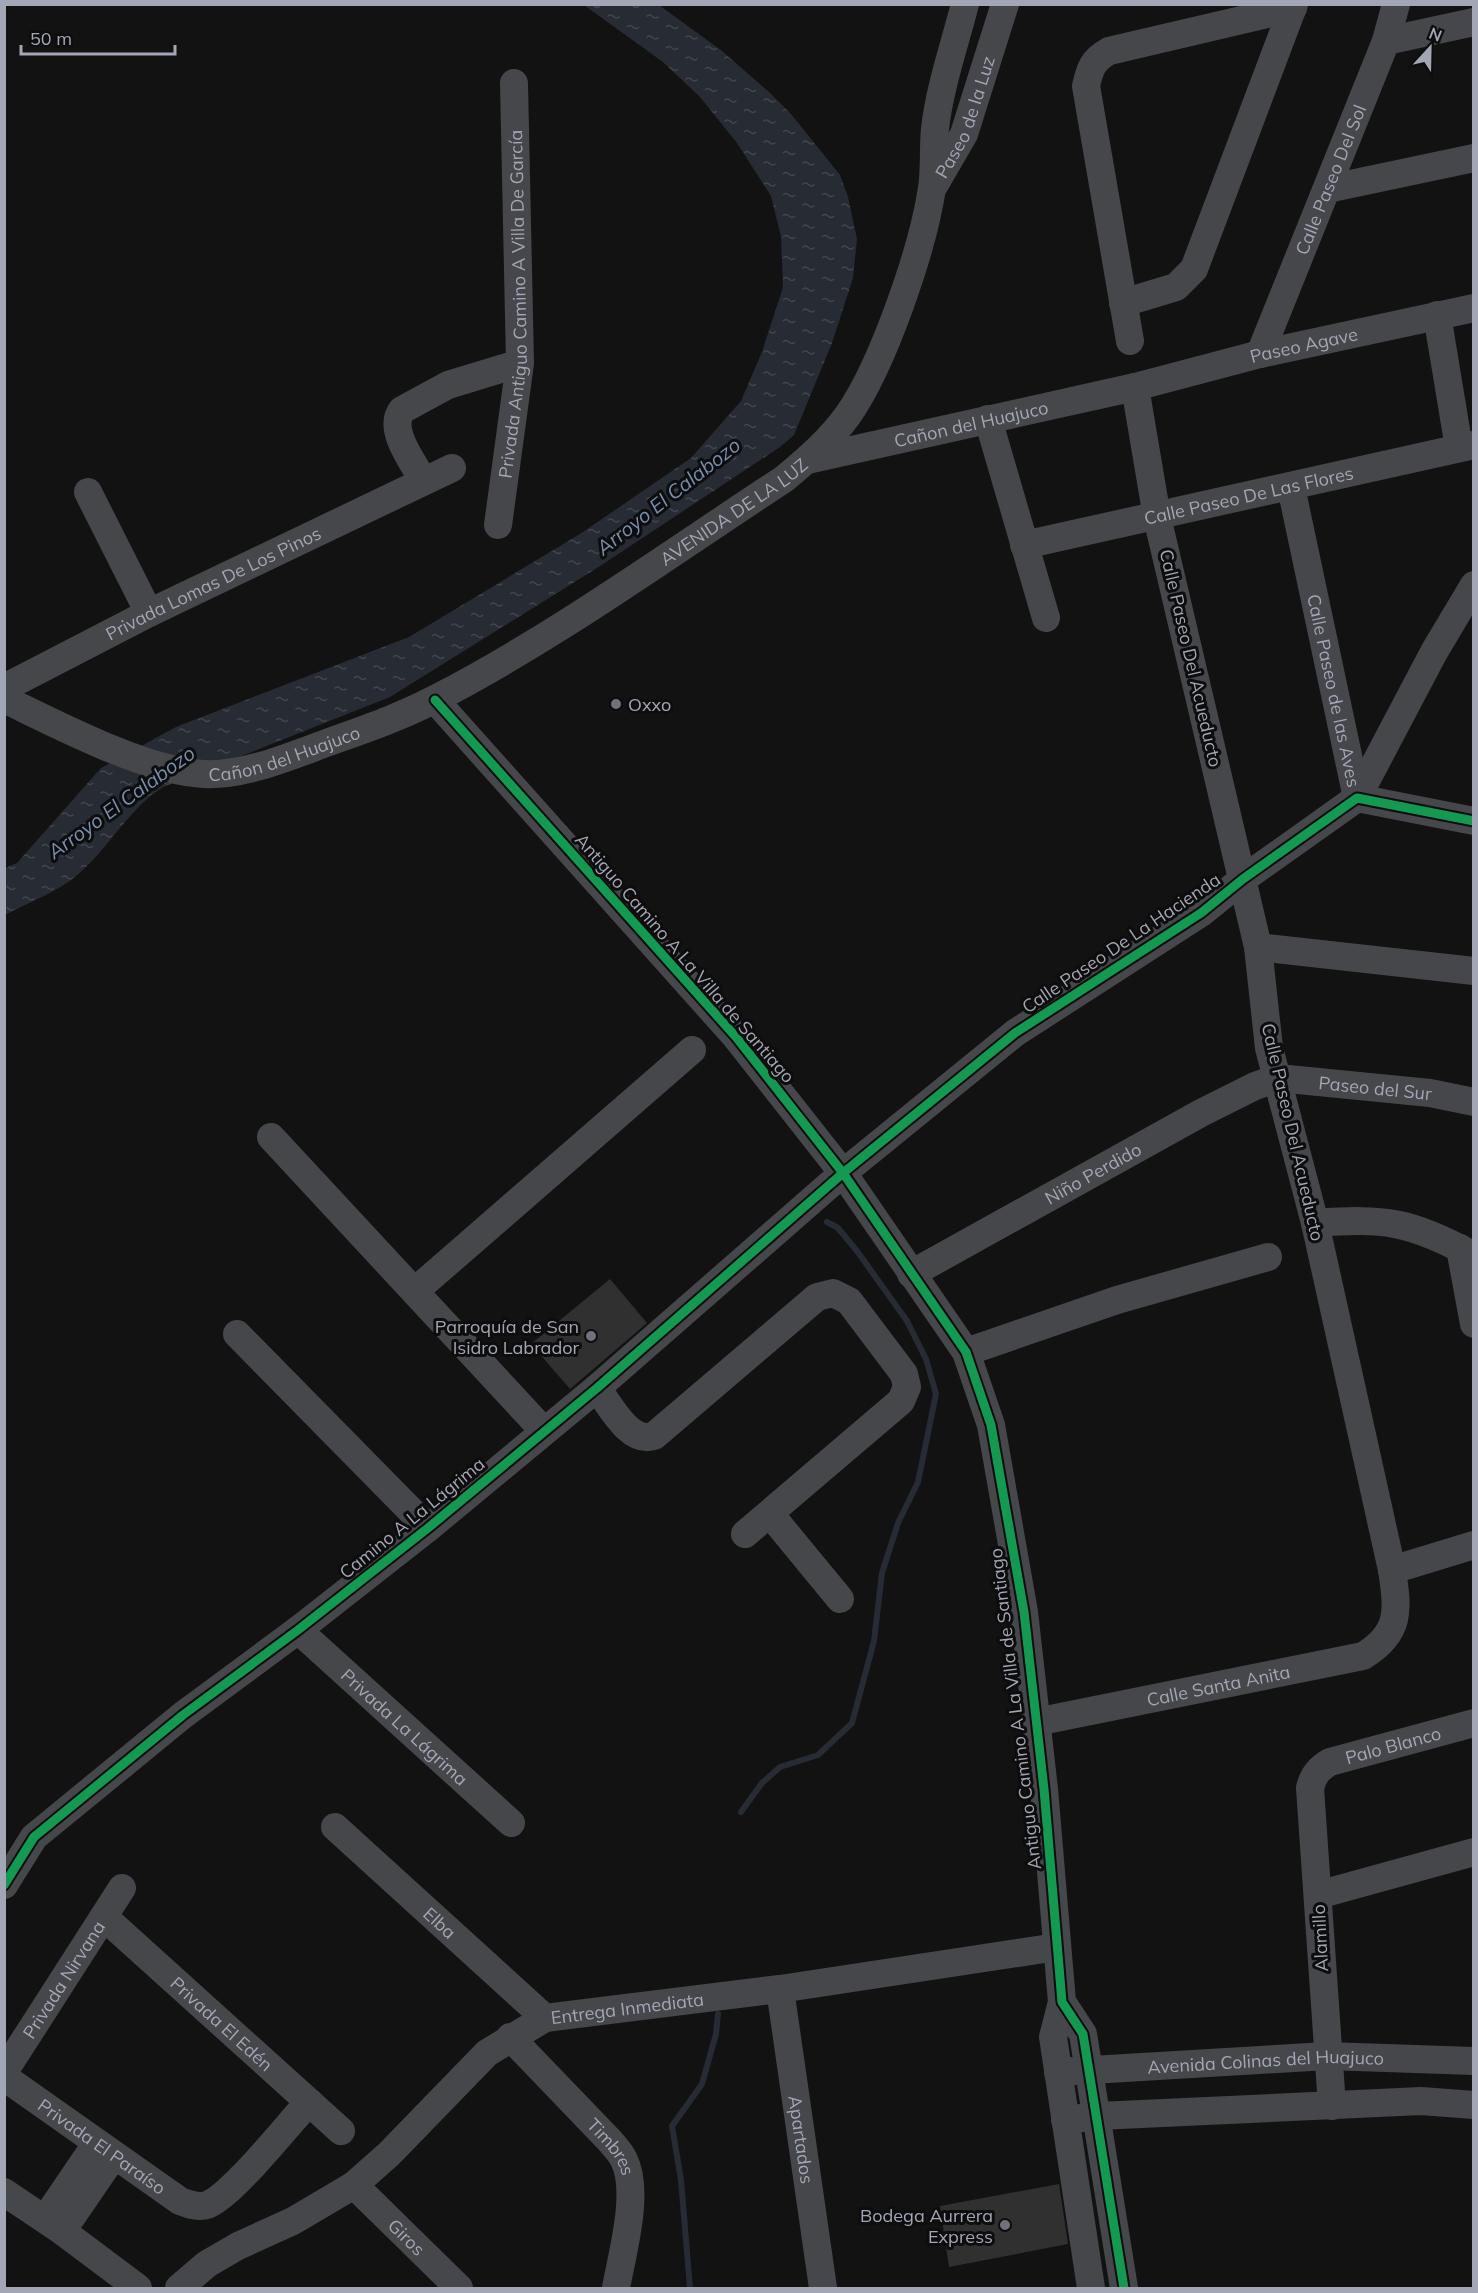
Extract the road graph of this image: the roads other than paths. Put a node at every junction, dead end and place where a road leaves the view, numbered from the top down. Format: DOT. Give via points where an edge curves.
graph roads {
  1 [pos="965,4"];
  2 [pos="1005,4"];
  3 [pos="1396,4"];
  4 [pos="1294,7"];
  5 [pos="1473,22"];
  6 [pos="1386,41"];
  7 [pos="514,83"];
  8 [pos="1473,158"];
  9 [pos="932,188"];
  10 [pos="1327,189"];
  11 [pos="1123,303"];
  12 [pos="1473,308"];
  13 [pos="1437,315"];
  14 [pos="1130,341"];
  15 [pos="1260,354"];
  16 [pos="520,363"];
  17 [pos="1135,387"];
  18 [pos="988,420"];
  19 [pos="1466,447"];
  20 [pos="807,460"];
  21 [pos="452,468"];
  22 [pos="423,480"];
  23 [pos="1292,487"];
  24 [pos="88,492"];
  25 [pos="1157,517"];
  26 [pos="498,525"];
  27 [pos="1024,545"];
  28 [pos="1473,585"];
  29 [pos="149,613"];
  30 [pos="1046,618"];
  31 [pos="4,688"];
  32 [pos="4,699"];
  33 [pos="435,700"];
  34 [pos="397,717"];
  35 [pos="1357,798"];
  36 [pos="1473,821"];
  37 [pos="1243,879"];
  38 [pos="1258,947"];
  39 [pos="1473,971"];
  40 [pos="692,1050"];
  41 [pos="1278,1078"];
  42 [pos="1473,1102"];
  43 [pos="271,1137"];
  44 [pos="843,1173"];
  45 [pos="1315,1222"];
  46 [pos="1466,1252"];
  47 [pos="1268,1257"];
  48 [pos="911,1274"];
  49 [pos="415,1291"];
  50 [pos="1473,1324"];
  51 [pos="237,1334"];
  52 [pos="966,1352"];
  53 [pos="597,1388"];
  54 [pos="543,1430"];
  55 [pos="771,1514"];
  56 [pos="428,1528"];
  57 [pos="745,1534"];
  58 [pos="1473,1545"];
  59 [pos="1392,1570"];
  60 [pos="840,1599"];
  61 [pos="298,1630"];
  62 [pos="1390,1630"];
  63 [pos="1036,1722"];
  64 [pos="1473,1723"];
  65 [pos="1317,1772"];
  66 [pos="511,1823"];
  67 [pos="335,1827"];
  68 [pos="1473,1852"];
  69 [pos="4,1886"];
  70 [pos="122,1888"];
  71 [pos="1318,1895"];
  72 [pos="104,1917"];
  73 [pos="1057,1947"];
  74 [pos="780,1989"];
  75 [pos="1062,2002"];
  76 [pos="545,2018"];
  77 [pos="510,2037"];
  78 [pos="1327,2056"];
  79 [pos="1473,2061"];
  80 [pos="1089,2068"];
  81 [pos="4,2072"];
  82 [pos="1058,2072"];
  83 [pos="4,2077"];
  84 [pos="309,2102"];
  85 [pos="1473,2105"];
  86 [pos="1332,2106"];
  87 [pos="1098,2116"];
  88 [pos="1065,2120"];
  89 [pos="341,2131"];
  90 [pos="105,2149"];
  91 [pos="354,2185"];
  92 [pos="4,2192"];
  93 [pos="54,2225"];
  94 [pos="135,2288"];
  95 [pos="179,2289"];
  96 [pos="459,2289"];
  97 [pos="616,2289"];
  98 [pos="823,2289"];
  99 [pos="1091,2289"];
  100 [pos="1124,2289"];
  1 -- 9 [label="street, Paseo de la Luz" via="935,128"];
  2 -- 9 [label="street, Paseo de la Luz" via="964,134"];
  3 -- 6 [label="street, Calle Paseo Del Sol"];
  4 -- 11 [label="street" via="1194,269 1176,286"];
  4 -- 11 [label="street" via="1109,51 1096,58 1086,86"];
  5 -- 6 [label="street"];
  6 -- 10 [label="street, Calle Paseo Del Sol"];
  7 -- 16 [label="street, Privada Antiguo Camino A Villa De García"];
  8 -- 10 [label="street"];
  9 -- 20 [label="street, AVENIDA DE LA LUZ" via="898,309 870,375 849,413 820,450"];
  10 -- 15 [label="street, Calle Paseo Del Sol"];
  11 -- 14 [label="street"];
  12 -- 13 [label="street, Paseo Agave"];
  13 -- 15 [label="street, Paseo Agave"];
  13 -- 19 [label="street"];
  15 -- 17 [label="street, Paseo Agave"];
  16 -- 22 [label="street" via="448,385 402,410 398,430"];
  16 -- 26 [label="street, Privada Antiguo Camino A Villa De García"];
  17 -- 18 [label="street, Cañon del Huajuco"];
  17 -- 25 [label="street, Calle Paseo Del Acueducto"];
  18 -- 20 [label="street, Cañon del Huajuco"];
  18 -- 27 [label="street"];
  19 -- 23 [label="street, Calle Paseo De Las Flores"];
  20 -- 33 [label="street, AVENIDA DE LA LUZ" via="625,583"];
  21 -- 22 [label="street, Privada Lomas De Los Pinos"];
  22 -- 29 [label="street, Privada Lomas De Los Pinos"];
  23 -- 25 [label="street, Calle Paseo De Las Flores"];
  23 -- 35 [label="street, Calle Paseo de las Aves"];
  24 -- 29 [label="street"];
  25 -- 27 [label="street, Calle Paseo De Las Flores"];
  25 -- 37 [label="street, Calle Paseo Del Acueducto"];
  27 -- 30 [label="street"];
  28 -- 35 [label="street, Calle Paseo de las Aves"];
  29 -- 31 [label="street, Privada Lomas De Los Pinos"];
  32 -- 34 [label="street, Cañon del Huajuco" via="134,758 204,774 243,770"];
  33 -- 34 [label="street, AVENIDA DE LA LUZ"];
  33 -- 44 [label="street, Antiguo Camino A La Villa de Santiago" via="736,1037"];
  35 -- 36 [label="street"];
  35 -- 37 [label="street, Calle Paseo De La Hacienda"];
  37 -- 38 [label="street, Calle Paseo Del Acueducto"];
  37 -- 44 [label="street, Calle Paseo De La Hacienda" via="1202,913 1015,1033"];
  38 -- 39 [label="street"];
  38 -- 41 [label="street, Calle Paseo Del Acueducto" via="1269,1048"];
  40 -- 49 [label="street"];
  41 -- 42 [label="street, Paseo del Sur" via="1430,1093"];
  41 -- 45 [label="street, Calle Paseo Del Acueducto"];
  41 -- 48 [label="street, Niño Perdido" via="1202,1113"];
  43 -- 49 [label="street"];
  44 -- 48 [label="street, Antiguo Camino A La Villa de Santiago"];
  44 -- 53 [label="street, Camino A La Lágrima"];
  45 -- 46 [label="street" via="1364,1219 1399,1223 1432,1234"];
  45 -- 59 [label="street, Calle Paseo Del Acueducto"];
  46 -- 50 [label="street"];
  47 -- 52 [label="street" via="1118,1300"];
  48 -- 52 [label="street, Antiguo Camino A La Villa de Santiago"];
  49 -- 54 [label="street"];
  51 -- 56 [label="street"];
  52 -- 63 [label="street, Antiguo Camino A La Villa de Santiago" via="999,1458 1024,1612"];
  53 -- 54 [label="street, Camino A La Lágrima"];
  53 -- 55 [label="street" via="633,1434 654,1436 817,1297 833,1293 849,1302 904,1374 907,1387 901,1401"];
  54 -- 56 [label="street, Camino A La Lágrima"];
  55 -- 57 [label="street"];
  55 -- 60 [label="street"];
  56 -- 61 [label="street, Camino A La Lágrima"];
  58 -- 59 [label="street"];
  59 -- 62 [label="street, Calle Paseo Del Acueducto" via="1397,1604"];
  61 -- 66 [label="street, Privada La Lágrima"];
  61 -- 69 [label="street, Camino A La Lágrima" via="183,1715 34,1837"];
  62 -- 63 [label="street, Calle Santa Anita" via="1377,1648 1363,1656"];
  63 -- 73 [label="street, Antiguo Camino A La Villa de Santiago"];
  64 -- 65 [label="street, Palo Blanco" via="1330,1762"];
  65 -- 71 [label="street, Alamillo" via="1310,1788"];
  67 -- 76 [label="street, Elba"];
  68 -- 71 [label="street"];
  70 -- 72 [label="street, Privada Nirvana"];
  71 -- 78 [label="street, Alamillo"];
  72 -- 81 [label="street, Privada Nirvana"];
  72 -- 84 [label="street, Privada El Edén"];
  73 -- 74 [label="street, Entrega Inmediata"];
  73 -- 75 [label="street, Antiguo Camino A La Villa de Santiago"];
  74 -- 76 [label="street, Entrega Inmediata"];
  74 -- 98 [label="street, Apartados"];
  75 -- 80 [label="street, Antiguo Camino A La Villa de Santiago" via="1083,2034"];
  75 -- 82 [label="street" via="1053,2037"];
  76 -- 77 [label="street, Entrega Inmediata"];
  77 -- 91 [label="street, Entrega Inmediata" via="488,2053"];
  77 -- 97 [label="street, Timbres" via="624,2160 630,2180 630,2203"];
  78 -- 79 [label="street, Avenida Colinas del Huajuco"];
  78 -- 80 [label="street, Avenida Colinas del Huajuco"];
  78 -- 86 [label="street, Alamillo"];
  80 -- 82 [label="street, Avenida Colinas del Huajuco"];
  80 -- 87 [label="street, Antiguo Camino A La Villa de Santiago"];
  82 -- 88 [label="street"];
  83 -- 90 [label="street, Privada El Paraíso"];
  84 -- 89 [label="street, Privada El Edén"];
  84 -- 90 [label="street, Privada El Paraíso" via="225,2194 205,2206 180,2201"];
  85 -- 86 [label="street" via="1421,2101"];
  86 -- 87 [label="street"];
  87 -- 88 [label="street"];
  87 -- 100 [label="street, Antiguo Camino A La Villa de Santiago"];
  88 -- 99 [label="street"];
  90 -- 93 [label="street"];
  91 -- 95 [label="street, Entrega Inmediata" via="294,2220 230,2250"];
  91 -- 96 [label="street, Giros"];
  92 -- 93 [label="street"];
  93 -- 94 [label="street"];
}
